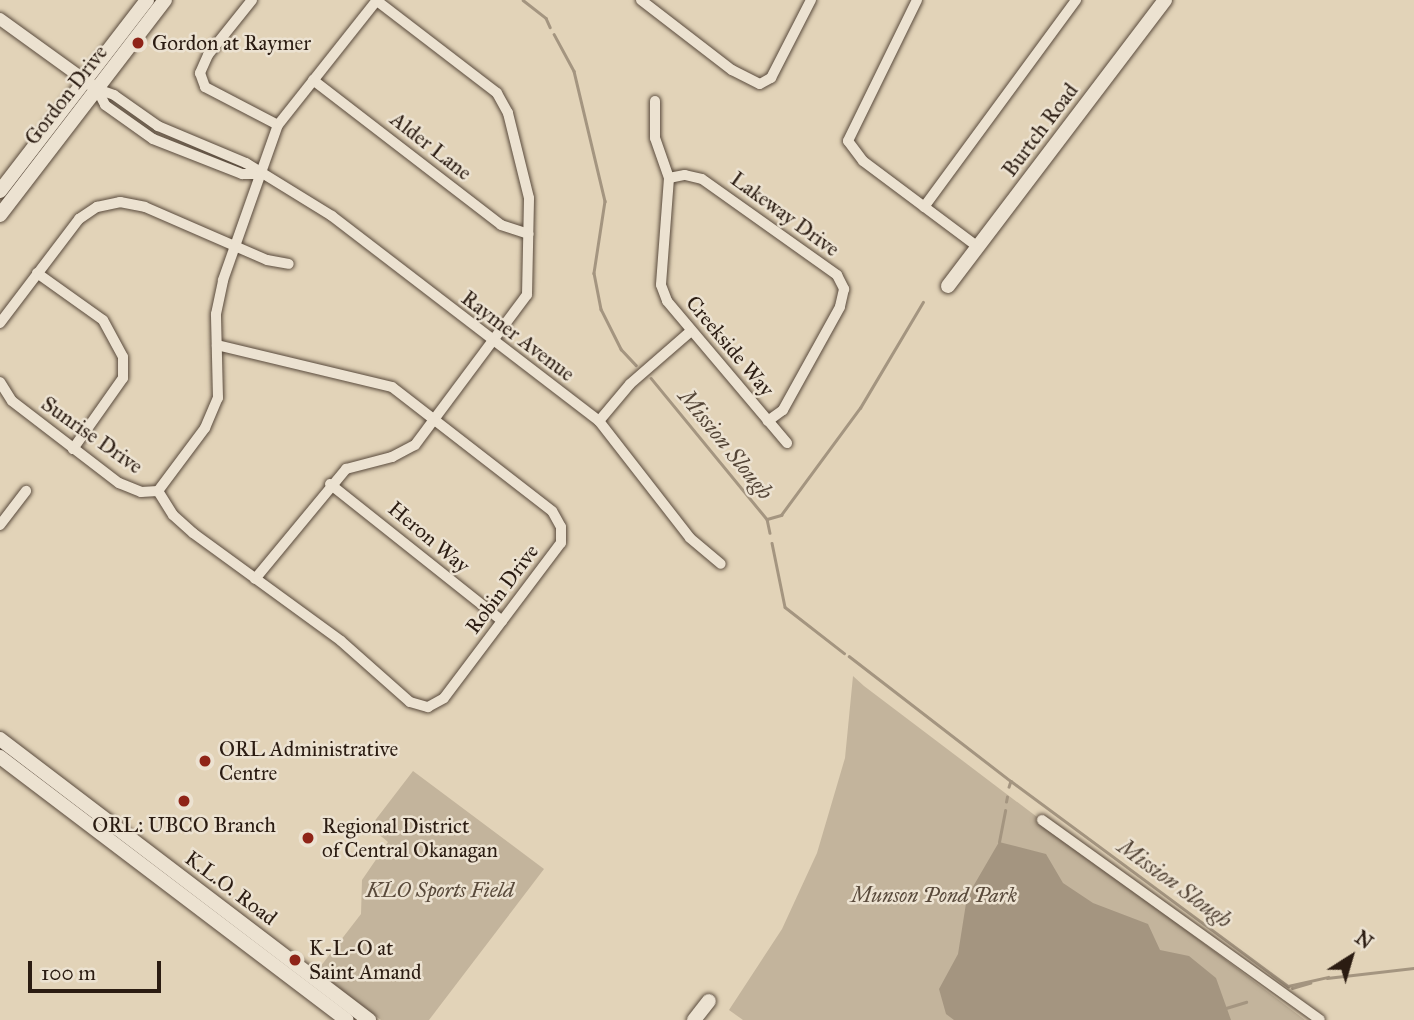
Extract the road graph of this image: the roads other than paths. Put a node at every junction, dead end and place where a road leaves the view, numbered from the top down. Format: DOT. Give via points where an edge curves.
graph roads {
  1 [pos="148,0"];
  2 [pos="165,0"];
  3 [pos="252,0"];
  4 [pos="377,0"];
  5 [pos="641,0"];
  6 [pos="811,0"];
  7 [pos="917,0"];
  8 [pos="1076,0"];
  9 [pos="1165,0"];
  10 [pos="0,19"];
  11 [pos="313,80"];
  12 [pos="91,85"];
  13 [pos="655,101"];
  14 [pos="278,125"];
  15 [pos="258,174"];
  16 [pos="669,178"];
  17 [pos="0,191"];
  18 [pos="924,207"];
  19 [pos="0,215"];
  20 [pos="529,234"];
  21 [pos="233,242"];
  22 [pos="978,247"];
  23 [pos="289,264"];
  24 [pos="37,272"];
  25 [pos="948,286"];
  26 [pos="0,323"];
  27 [pos="691,331"];
  28 [pos="494,342"];
  29 [pos="217,345"];
  30 [pos="0,382"];
  31 [pos="436,421"];
  32 [pos="598,421"];
  33 [pos="768,421"];
  34 [pos="787,443"];
  35 [pos="73,449"];
  36 [pos="330,484"];
  37 [pos="26,491"];
  38 [pos="158,491"];
  39 [pos="0,525"];
  40 [pos="722,564"];
  41 [pos="255,579"];
  42 [pos="502,621"];
  43 [pos="0,739"];
  44 [pos="0,757"];
  45 [pos="1042,820"];
  46 [pos="709,1001"];
  47 [pos="347,1020"];
  48 [pos="369,1020"];
  49 [pos="694,1020"];
  50 [pos="1320,1020"];
  1 -- 12 [label="main road, Gordon Drive"];
  2 -- 12 [label="main road, Gordon Drive"];
  3 -- 14 [label="street" via="208,55 200,73 205,87"];
  4 -- 11 [label="street, Sunrise Drive"];
  4 -- 20 [label="street" via="497,93 508,113 529,198"];
  5 -- 6 [label="street" via="732,70 760,84 772,78"];
  7 -- 18 [label="street" via="848,141 863,161"];
  8 -- 18 [label="street"];
  9 -- 22 [label="main road, Burtch Road"];
  10 -- 12 [label="street, Raymer Avenue"];
  11 -- 14 [label="street, Sunrise Drive"];
  11 -- 20 [label="street, Alder Lane" via="501,225"];
  12 -- 15 [label="street, Raymer Avenue" via="105,105 153,139 242,174"];
  12 -- 17 [label="main road, Gordon Drive"];
  12 -- 19 [label="main road, Gordon Drive"];
  13 -- 16 [label="street, Creekside Way" via="655,138"];
  14 -- 15 [label="street, Sunrise Drive"];
  15 -- 21 [label="street, Sunrise Drive"];
  15 -- 28 [label="street, Raymer Avenue" via="295,190"];
  16 -- 27 [label="street, Creekside Way" via="661,285 667,301"];
  16 -- 33 [label="street, Lakeway Drive" via="702,179 836,275 844,289 840,307 783,410"];
  18 -- 22 [label="street"];
  20 -- 28 [label="street" via="527,295"];
  21 -- 23 [label="street" via="267,260"];
  21 -- 24 [label="street" via="145,207 120,202 97,206 79,219"];
  21 -- 29 [label="street, Sunrise Drive" via="216,314"];
  22 -- 25 [label="main road, Burtch Road"];
  24 -- 26 [label="street"];
  24 -- 35 [label="street" via="103,320 122,357 123,379"];
  27 -- 32 [label="street" via="630,384"];
  27 -- 33 [label="street, Creekside Way"];
  28 -- 31 [label="street"];
  28 -- 32 [label="street, Raymer Avenue"];
  29 -- 31 [label="street, Robin Drive" via="371,379 392,387"];
  29 -- 38 [label="street, Sunrise Drive" via="218,398 205,428"];
  30 -- 35 [label="street, Sunrise Drive" via="12,401"];
  31 -- 36 [label="street" via="415,445 392,457 346,469"];
  31 -- 42 [label="street, Robin Drive" via="552,511 561,527 561,543"];
  32 -- 40 [label="street, Raymer Avenue" via="690,538"];
  33 -- 34 [label="street, Creekside Way"];
  35 -- 38 [label="street, Sunrise Drive" via="119,483 141,492"];
  36 -- 41 [label="street"];
  36 -- 42 [label="street, Heron Way"];
  37 -- 39 [label="street"];
  38 -- 41 [label="street, Robin Drive" via="173,515"];
  41 -- 42 [label="street, Robin Drive" via="341,641 410,702 428,707 444,698"];
  43 -- 48 [label="main road, K.L.O. Road"];
  44 -- 47 [label="main road, K.L.O. Road"];
  45 -- 50 [label="street"];
  46 -- 49 [label="main road"];
}
